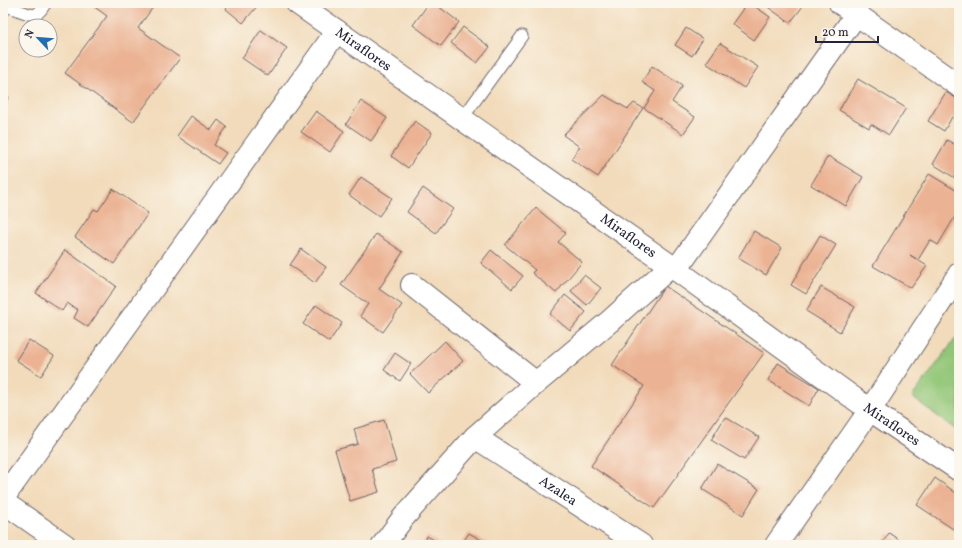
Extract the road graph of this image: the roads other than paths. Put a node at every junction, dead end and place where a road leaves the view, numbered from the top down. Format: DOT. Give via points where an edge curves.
graph roads {
  1 [pos="46,3"];
  2 [pos="297,3"];
  3 [pos="3,4"];
  4 [pos="848,9"];
  5 [pos="337,31"];
  6 [pos="522,36"];
  7 [pos="959,86"];
  8 [pos="462,119"];
  9 [pos="674,268"];
  10 [pos="959,274"];
  11 [pos="412,285"];
  12 [pos="536,383"];
  13 [pos="870,410"];
  14 [pos="475,437"];
  15 [pos="959,470"];
  16 [pos="3,498"];
  17 [pos="3,502"];
  18 [pos="64,545"];
  19 [pos="383,545"];
  20 [pos="642,545"];
  21 [pos="776,545"];
  1 -- 3 [label="lane" via="36,14 29,14"];
  2 -- 5 [label="street, Miraflores"];
  4 -- 7 [label="street"];
  4 -- 9 [label="street"];
  5 -- 8 [label="street, Miraflores"];
  5 -- 16 [label="street"];
  6 -- 8 [label="lane"];
  8 -- 9 [label="street, Miraflores"];
  9 -- 12 [label="street"];
  9 -- 13 [label="street, Miraflores"];
  10 -- 13 [label="street"];
  11 -- 12 [label="street"];
  12 -- 14 [label="street"];
  13 -- 15 [label="street, Miraflores"];
  13 -- 21 [label="street"];
  14 -- 19 [label="street" via="403,518"];
  14 -- 20 [label="street, Azalea"];
  17 -- 18 [label="street"];
}
